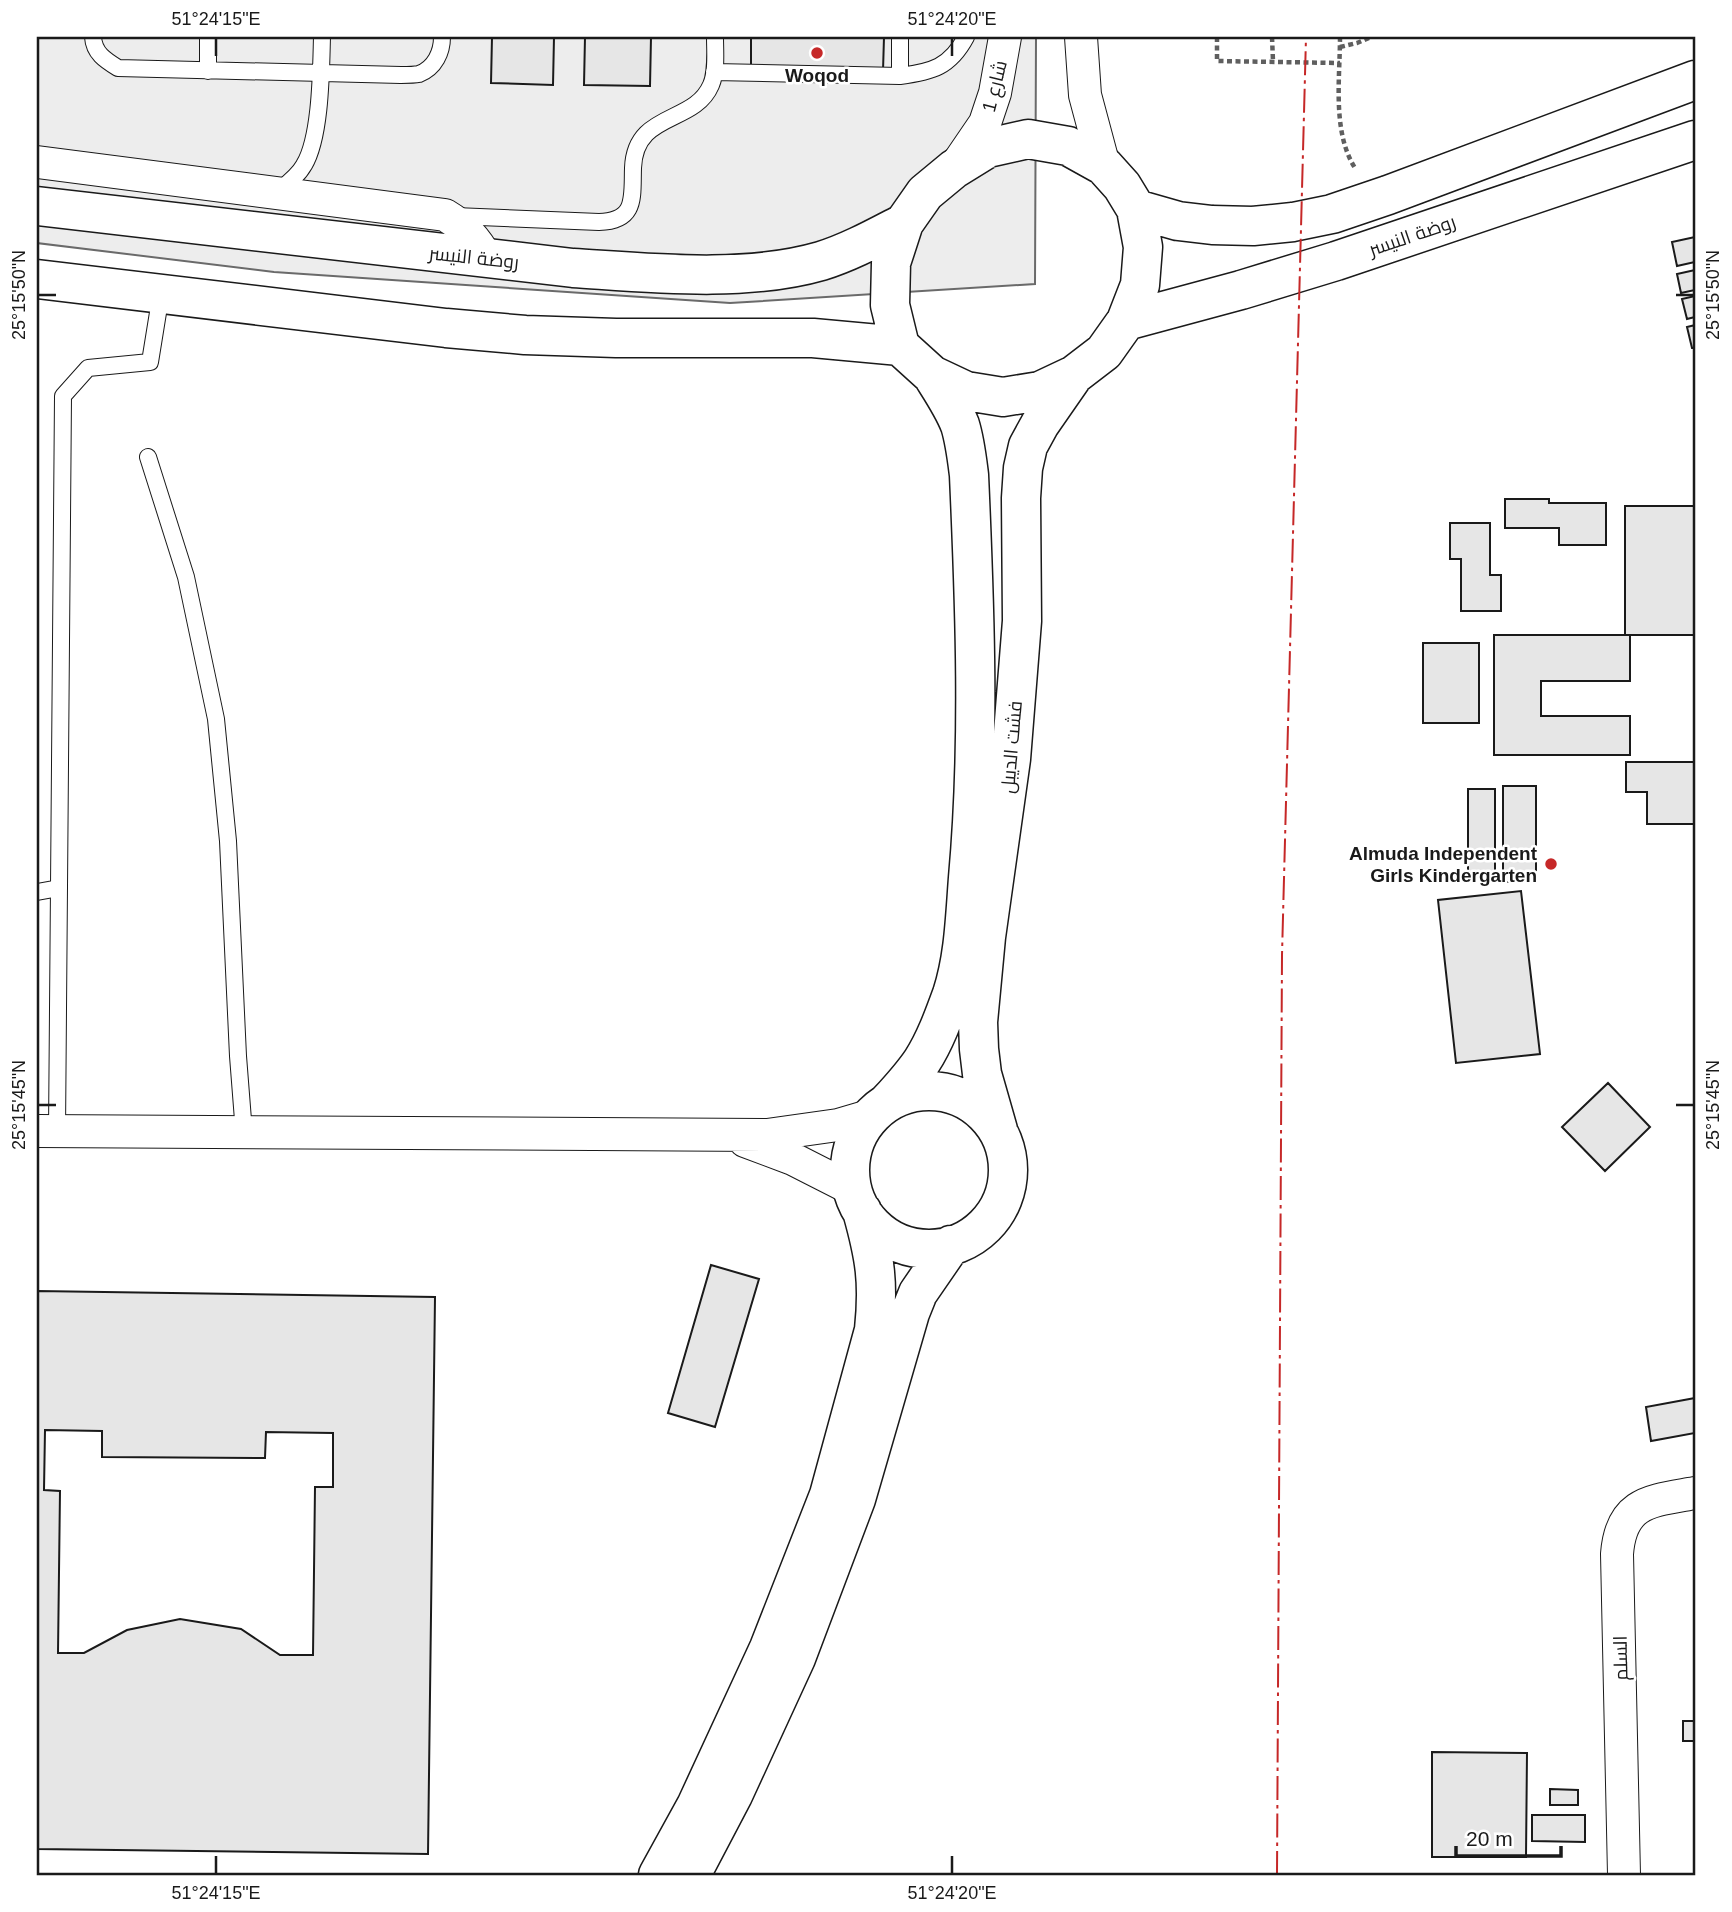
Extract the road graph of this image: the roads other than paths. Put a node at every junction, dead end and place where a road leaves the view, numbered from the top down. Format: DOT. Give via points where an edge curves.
graph roads {
  1 [pos="93,37"];
  2 [pos="208,37"];
  3 [pos="322,37"];
  4 [pos="442,37"];
  5 [pos="715,37"];
  6 [pos="900,37"];
  7 [pos="967,37"];
  8 [pos="1005,37"];
  9 [pos="1081,37"];
  10 [pos="208,71"];
  11 [pos="714,72"];
  12 [pos="321,74"];
  13 [pos="900,76"];
  14 [pos="1695,80"];
  15 [pos="1695,140"];
  16 [pos="37,162"];
  17 [pos="1104,166"];
  18 [pos="954,169"];
  19 [pos="277,192"];
  20 [pos="37,206"];
  21 [pos="1136,209"];
  22 [pos="445,215"];
  23 [pos="904,223"];
  24 [pos="487,259"];
  25 [pos="37,279"];
  26 [pos="161,294"];
  27 [pos="1126,321"];
  28 [pos="900,346"];
  29 [pos="932,375"];
  30 [pos="1074,375"];
  31 [pos="148,457"];
  32 [pos="59,888"];
  33 [pos="37,892"];
  34 [pos="880,1108"];
  35 [pos="998,1130"];
  36 [pos="244,1133"];
  37 [pos="44,1134"];
  38 [pos="731,1136"];
  39 [pos="857,1200"];
  40 [pos="951,1245"];
  41 [pos="1695,1493"];
  42 [pos="658,1875"];
  43 [pos="691,1875"];
  44 [pos="1624,1875"];
  1 -- 10 [label="lane" via="102,58 118,68"];
  2 -- 10 [label="lane"];
  3 -- 12 [label="lane"];
  4 -- 12 [label="lane" via="434,64 419,74"];
  5 -- 11 [label="lane"];
  6 -- 13 [label="lane"];
  7 -- 13 [label="lane" via="943,65"];
  8 -- 18 [label="street, شارع 1" via="985,122"];
  9 -- 17 [label="street" via="1085,94"];
  10 -- 12 [label="lane"];
  11 -- 13 [label="lane"];
  11 -- 22 [label="lane" via="702,100 646,133 635,156 632,205 612,222"];
  12 -- 19 [label="lane" via="310,153 292,181"];
  14 -- 21 [label="street" via="1332,214 1253,226 1212,225"];
  15 -- 27 [label="street, روضة النيسر" via="1324,265"];
  16 -- 19 [label="street"];
  17 -- 18 [label="street" via="1068,146 1028,139 988,148"];
  17 -- 21 [label="street"];
  18 -- 23 [label="street" via="925,192"];
  19 -- 22 [label="street"];
  20 -- 24 [label="street, روضة النيسر"];
  21 -- 27 [label="street" via="1143,247 1140,285"];
  22 -- 24 [label="street" via="470,233"];
  23 -- 24 [label="street, روضة النيسر" via="820,261 729,274 573,268"];
  23 -- 28 [label="street" via="891,263 890,305"];
  25 -- 26 [label="street"];
  26 -- 28 [label="street" via="525,335 813,338"];
  26 -- 32 [label="lane" via="150,362 88,368 63,396"];
  27 -- 30 [label="street" via="1104,352"];
  28 -- 29 [label="street"];
  29 -- 30 [label="street" via="966,391 1003,397 1040,391"];
  29 -- 34 [label="street, فشت الديبل" via="959,424 969,475 974,806 962,947 953,991 922,1061"];
  30 -- 35 [label="street, فشت الديبل" via="1040,424 1023,468 1022,621 1011,759 978,1022 982,1074"];
  31 -- 36 [label="lane" via="186,577 216,719 228,841"];
  32 -- 33 [label="lane"];
  32 -- 37 [label="lane"];
  34 -- 35 [label="street" via="907,1094 949,1093 968,1101"];
  34 -- 38 [label="street" via="838,1125"];
  34 -- 39 [label="street" via="857,1137 850,1163"];
  35 -- 40 [label="street" via="1009,1169 999,1208 970,1237"];
  36 -- 37 [label="street"];
  36 -- 38 [label="street"];
  38 -- 39 [label="street" via="793,1159"];
  39 -- 40 [label="street" via="875,1227 891,1239 911,1247"];
  39 -- 42 [label="street" via="873,1251 877,1304 829,1495 769,1648 696,1806"];
  40 -- 43 [label="street" via="910,1313 856,1499 796,1658"];
  41 -- 44 [label="street, السلم" via="1638,1508 1625,1520 1619,1537"];
}
